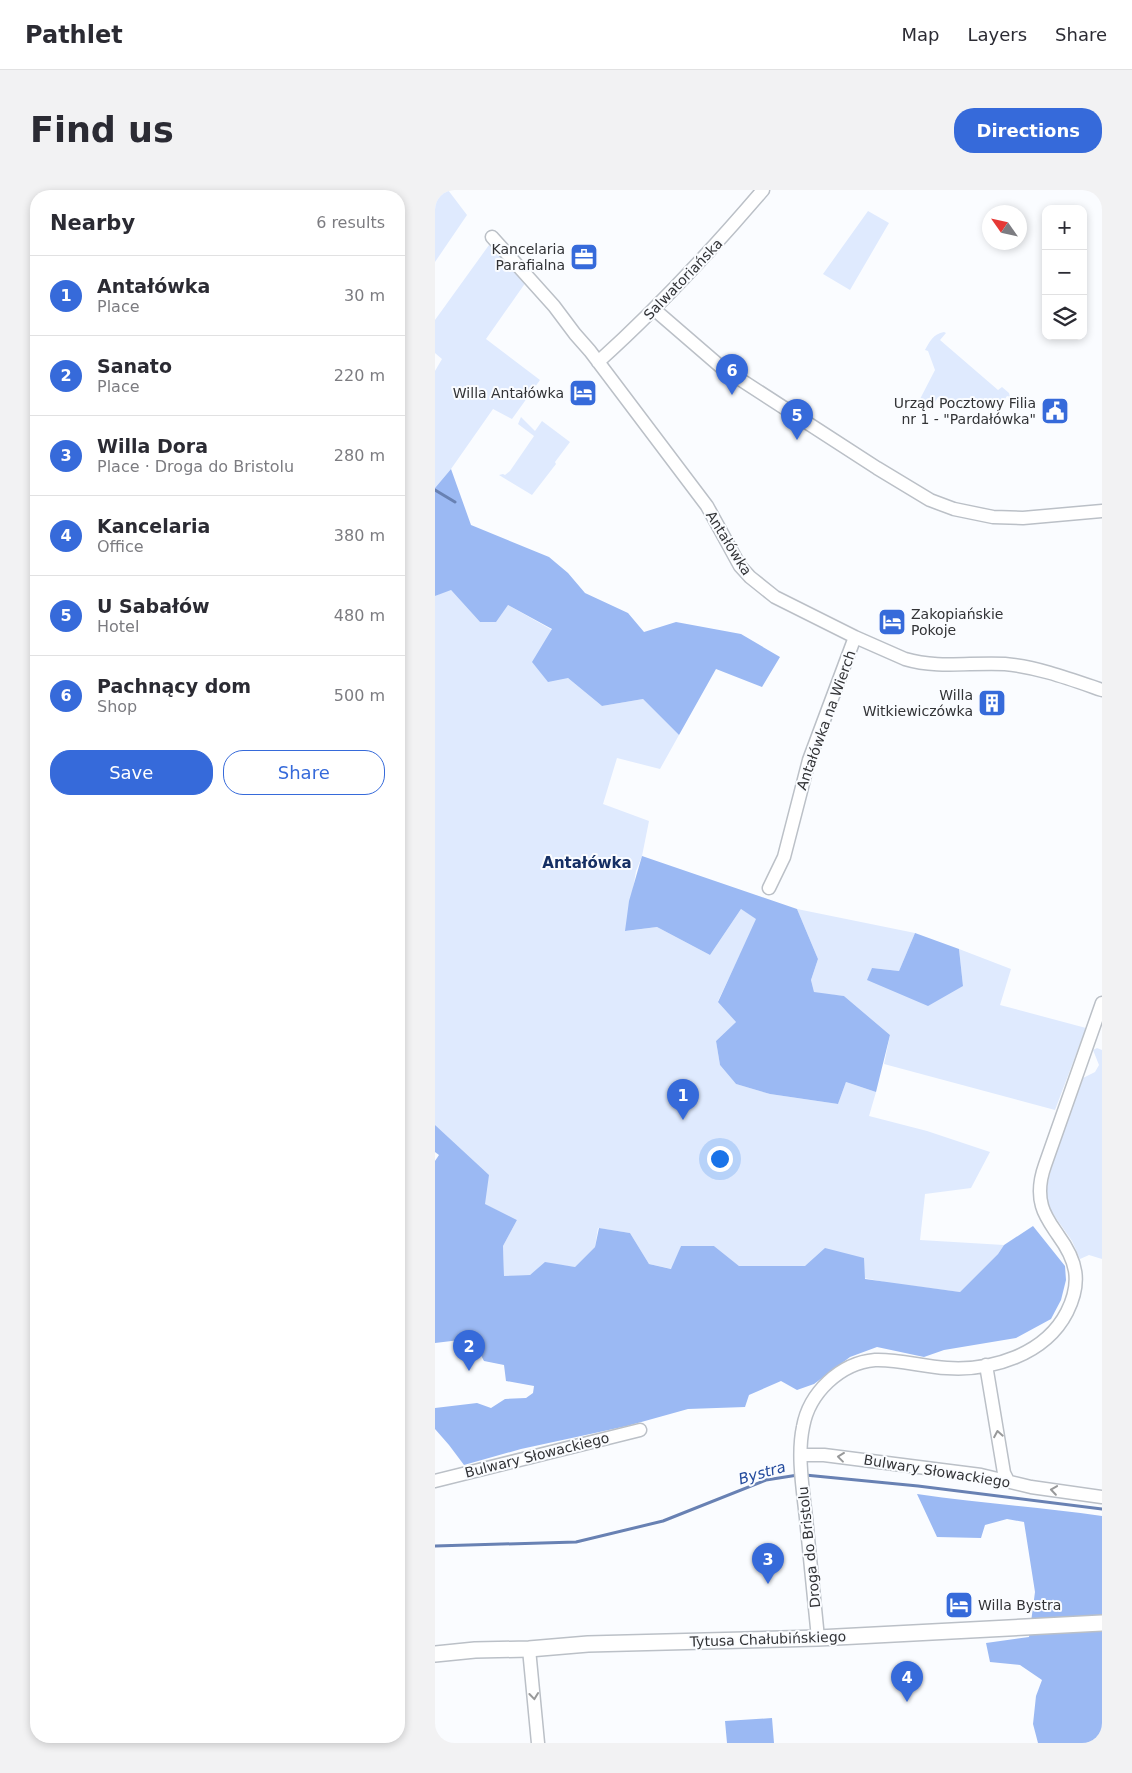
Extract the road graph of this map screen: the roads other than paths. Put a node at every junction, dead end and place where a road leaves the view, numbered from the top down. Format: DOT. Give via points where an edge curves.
graph roads {
  1 [pos="763,190"];
  2 [pos="492,237"];
  3 [pos="655,310"];
  4 [pos="599,362"];
  5 [pos="1102,511"];
  6 [pos="855,637"];
  7 [pos="1102,690"];
  8 [pos="769,888"];
  9 [pos="1102,1003"];
  10 [pos="986,1365"];
  11 [pos="640,1430"];
  12 [pos="802,1460"];
  13 [pos="435,1481"];
  14 [pos="1008,1481"];
  15 [pos="1102,1497"];
  16 [pos="1102,1623"];
  17 [pos="818,1638"];
  18 [pos="529,1649"];
  19 [pos="435,1654"];
  20 [pos="538,1743"];
  1 -- 3 [label="street, Salwatoriańska"];
  2 -- 4 [label="street, Antałówka"];
  3 -- 4 [label="street, Salwatoriańska"];
  3 -- 5 [label="street" via="721,367 930,500 993,517 1023,518"];
  4 -- 6 [label="street, Antałówka" via="704,502 740,566 750,577 775,597"];
  6 -- 7 [label="street, Antałówka" via="920,664 1008,665 1051,672"];
  6 -- 8 [label="street, Antałówka na Wierch" via="809,760 784,857"];
  9 -- 10 [label="street, Droga do Bristolu" via="1040,1184 1042,1207 1069,1250 1075,1267 1073,1296 1062,1320 1041,1344 1014,1358"];
  10 -- 12 [label="street, Droga do Bristolu" via="947,1368 878,1360 846,1368 811,1402 803,1425"];
  14 -- 10 [label="street, one-way"];
  11 -- 13 [label="street, Bulwary Słowackiego"];
  14 -- 12 [label="street, Bulwary Słowackiego, one-way" via="824,1455"];
  12 -- 17 [label="street, Droga do Bristolu"];
  15 -- 14 [label="street, Bulwary Słowackiego, one-way"];
  16 -- 17 [label="street, Tytusa Chałubińskiego"];
  17 -- 18 [label="street, Tytusa Chałubińskiego" via="588,1644"];
  18 -- 19 [label="street, Tytusa Chałubińskiego"];
  18 -- 20 [label="street, one-way"];
}
